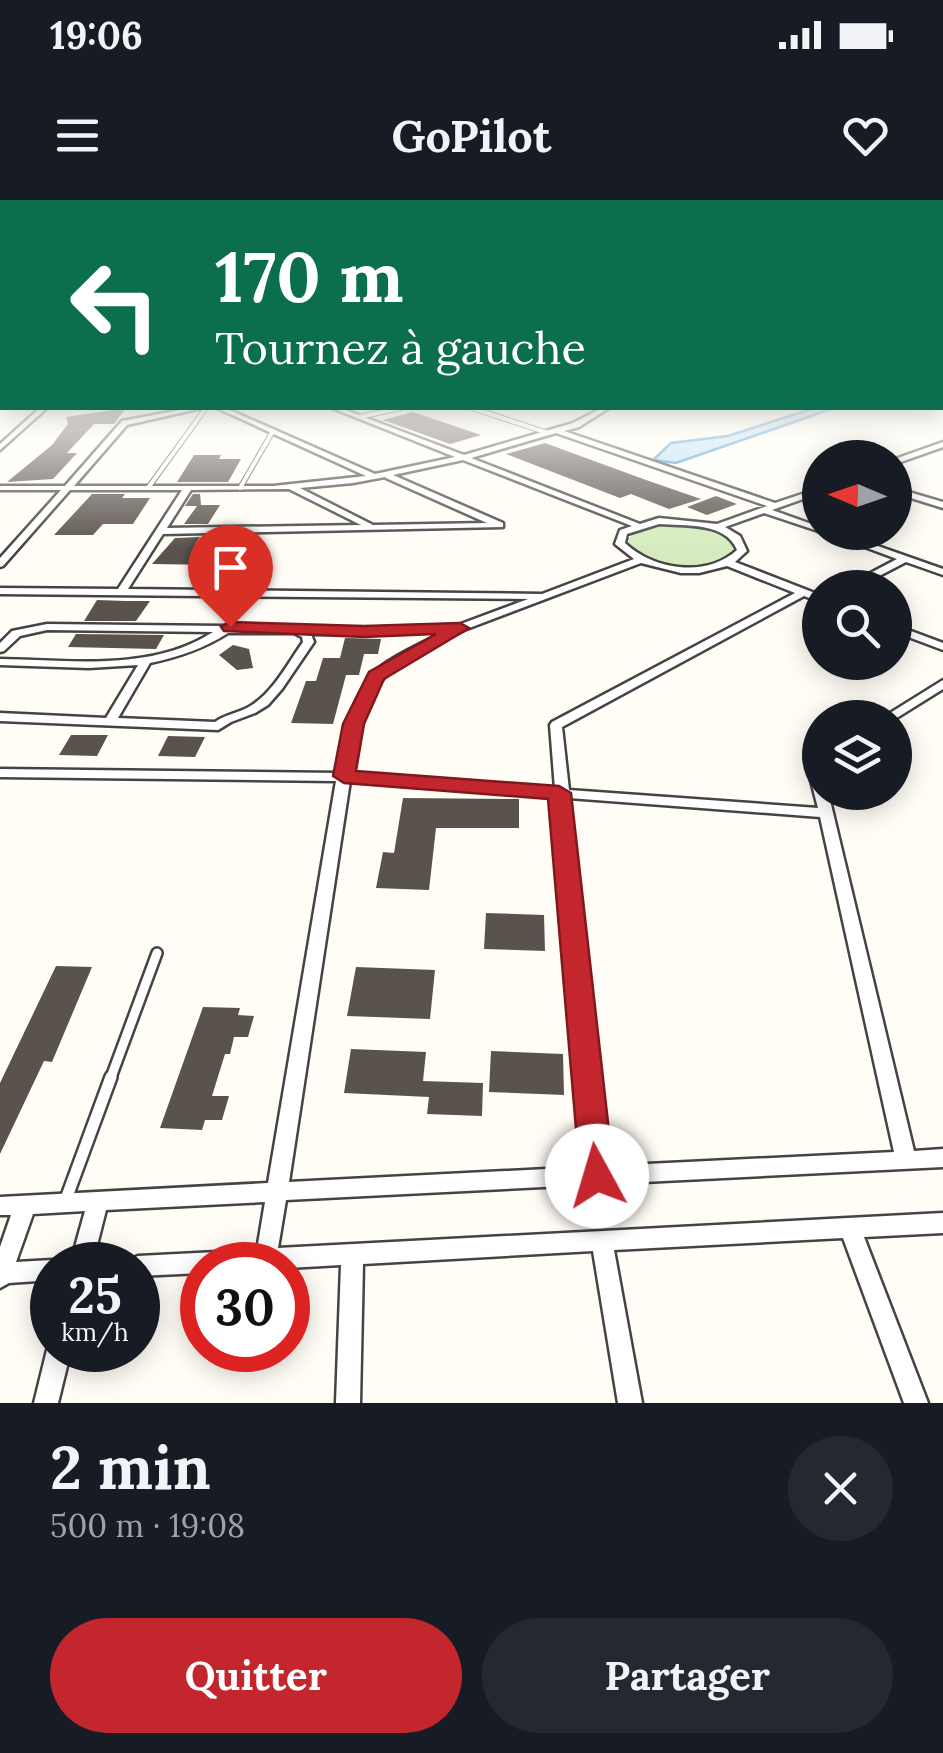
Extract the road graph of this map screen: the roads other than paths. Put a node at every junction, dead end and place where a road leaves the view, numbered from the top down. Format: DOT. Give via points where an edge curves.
graph roads {
  1 [pos="114,436"];
  2 [pos="183,436"];
  3 [pos="269,436"];
  4 [pos="283,436"];
  5 [pos="408,436"];
  6 [pos="538,436"];
  7 [pos="564,436"];
  8 [pos="943,444"];
  9 [pos="912,456"];
  10 [pos="463,458"];
  11 [pos="388,476"];
  12 [pos="376,478"];
  13 [pos="291,486"];
  14 [pos="0,488"];
  15 [pos="68,488"];
  16 [pos="148,488"];
  17 [pos="188,488"];
  18 [pos="240,488"];
  19 [pos="912,495"];
  20 [pos="802,496"];
  21 [pos="943,504"];
  22 [pos="770,508"];
  23 [pos="802,522"];
  24 [pos="636,526"];
  25 [pos="375,528"];
  26 [pos="718,528"];
  27 [pos="161,531"];
  28 [pos="879,550"];
  29 [pos="905,559"];
  30 [pos="641,560"];
  31 [pos="728,563"];
  32 [pos="0,564"];
  33 [pos="883,570"];
  34 [pos="943,572"];
  35 [pos="0,591"];
  36 [pos="802,591"];
  37 [pos="122,593"];
  38 [pos="802,593"];
  39 [pos="549,596"];
  40 [pos="230,627"];
  41 [pos="460,628"];
  42 [pos="298,631"];
  43 [pos="364,632"];
  44 [pos="912,635"];
  45 [pos="442,637"];
  46 [pos="943,647"];
  47 [pos="0,649"];
  48 [pos="0,662"];
  49 [pos="145,663"];
  50 [pos="943,684"];
  51 [pos="912,703"];
  52 [pos="0,717"];
  53 [pos="111,719"];
  54 [pos="0,773"];
  55 [pos="344,776"];
  56 [pos="559,793"];
  57 [pos="825,810"];
  58 [pos="826,813"];
  59 [pos="157,952"];
  60 [pos="943,1158"];
  61 [pos="906,1160"];
  62 [pos="597,1176"];
  63 [pos="276,1192"];
  64 [pos="98,1201"];
  65 [pos="25,1204"];
  66 [pos="64,1204"];
  67 [pos="0,1206"];
  68 [pos="943,1223"];
  69 [pos="850,1228"];
  70 [pos="602,1241"];
  71 [pos="86,1242"];
  72 [pos="269,1242"];
  73 [pos="352,1254"];
  74 [pos="310,1256"];
  75 [pos="30,1272"];
  76 [pos="1,1275"];
  77 [pos="54,1372"];
  78 [pos="46,1403"];
  79 [pos="348,1403"];
  80 [pos="630,1403"];
  81 [pos="916,1403"];
  1 -- 15 [label="street"];
  2 -- 16 [label="lane"];
  3 -- 18 [label="lane"];
  4 -- 12 [label="street"];
  5 -- 10 [label="street"];
  6 -- 10 [label="street"];
  7 -- 22 [label="street"];
  8 -- 9 [label="street"];
  10 -- 11 [label="street"];
  10 -- 24 [label="street"];
  11 -- 12 [label="street"];
  11 -- 25 [label="street" via="501,524"];
  12 -- 13 [label="street"];
  13 -- 18 [label="street"];
  13 -- 25 [label="street"];
  14 -- 15 [label="street"];
  15 -- 16 [label="street"];
  15 -- 32 [label="street"];
  16 -- 17 [label="street"];
  17 -- 18 [label="street"];
  17 -- 27 [label="street"];
  19 -- 21 [label="street"];
  20 -- 22 [label="street"];
  22 -- 23 [label="street"];
  22 -- 26 [label="street"];
  24 -- 26 [label="street" via="679,520"];
  24 -- 30 [label="street" via="623,532 620,544"];
  25 -- 27 [label="street"];
  26 -- 31 [label="street" via="742,546"];
  27 -- 37 [label="street"];
  28 -- 29 [label="street"];
  29 -- 33 [label="street"];
  29 -- 34 [label="street"];
  30 -- 31 [label="street" via="682,568"];
  30 -- 39 [label="street"];
  31 -- 36 [label="street"];
  35 -- 37 [label="street"];
  37 -- 39 [label="street"];
  38 -- 56 [label="street" via="559,721"];
  39 -- 41 [label="street"];
  40 -- 42 [label="street"];
  40 -- 47 [label="street" via="48,626 16,633"];
  40 -- 49 [label="street" via="188,654"];
  41 -- 43 [label="street"];
  41 -- 45 [label="street"];
  42 -- 43 [label="street"];
  42 -- 53 [label="street" via="309,642 257,708 218,726"];
  43 -- 45 [label="street"];
  44 -- 46 [label="street"];
  45 -- 55 [label="street" via="376,676 354,724"];
  48 -- 49 [label="street"];
  49 -- 53 [label="street"];
  50 -- 51 [label="street"];
  52 -- 53 [label="street"];
  54 -- 55 [label="street"];
  55 -- 56 [label="street"];
  55 -- 63 [label="street"];
  56 -- 58 [label="street"];
  56 -- 62 [label="street"];
  57 -- 58 [label="street"];
  58 -- 61 [label="street"];
  59 -- 66 [label="lane"];
  60 -- 61 [label="street"];
  61 -- 62 [label="street"];
  62 -- 63 [label="street"];
  63 -- 64 [label="street"];
  63 -- 72 [label="street"];
  64 -- 66 [label="street"];
  64 -- 71 [label="street"];
  65 -- 66 [label="street"];
  65 -- 67 [label="street"];
  65 -- 76 [label="street"];
  68 -- 69 [label="street"];
  69 -- 70 [label="street"];
  69 -- 81 [label="street"];
  70 -- 73 [label="street"];
  70 -- 80 [label="street"];
  73 -- 74 [label="street"];
  73 -- 79 [label="street"];
  75 -- 76 [label="street"];
  77 -- 78 [label="street"];
}
